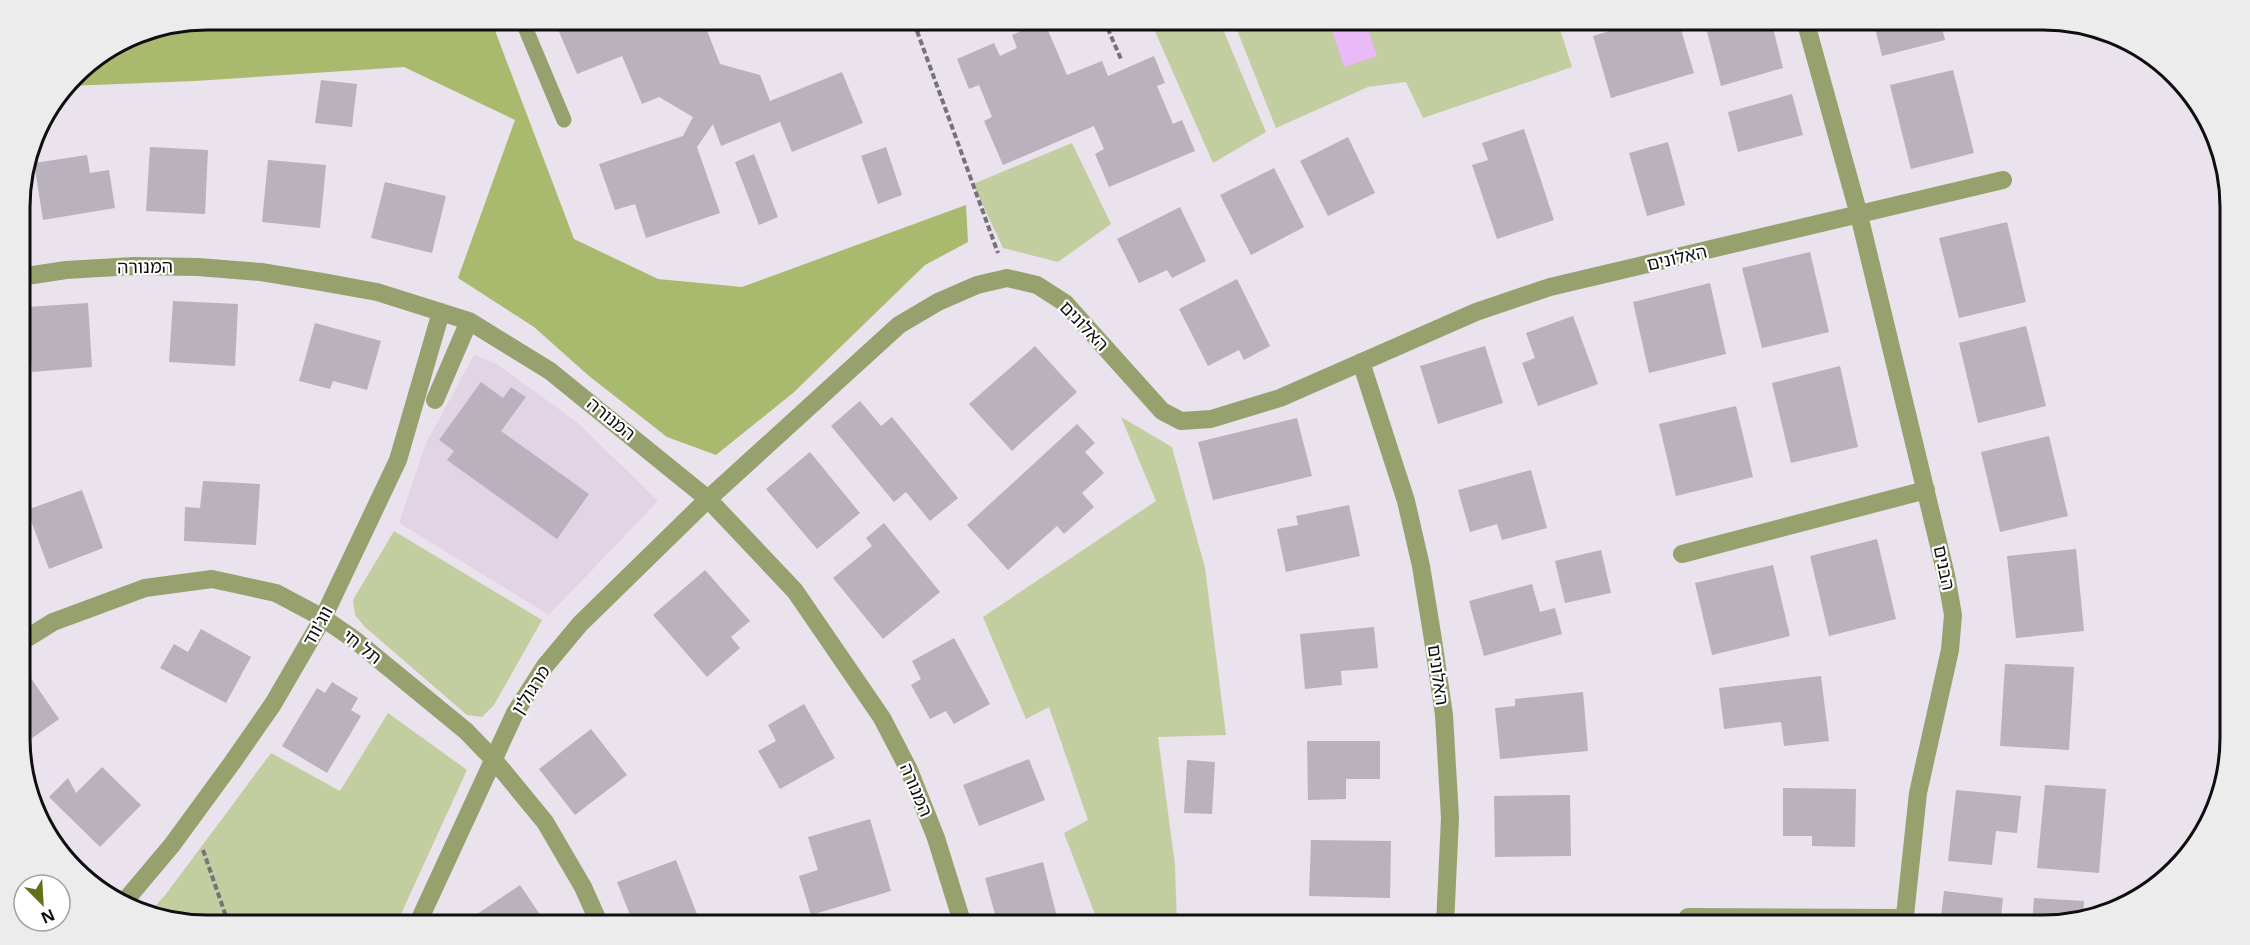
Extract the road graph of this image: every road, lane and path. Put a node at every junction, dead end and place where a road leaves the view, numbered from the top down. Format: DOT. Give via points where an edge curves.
graph roads {
  1 [pos="526,30"];
  2 [pos="920,30"];
  3 [pos="1108,30"];
  4 [pos="1808,30"];
  5 [pos="917,31"];
  6 [pos="1121,59"];
  7 [pos="564,120"];
  8 [pos="2002,180"];
  9 [pos="1859,215"];
  10 [pos="30,275"];
  11 [pos="1007,278"];
  12 [pos="441,312"];
  13 [pos="469,321"];
  14 [pos="1361,362"];
  15 [pos="435,400"];
  16 [pos="1926,490"];
  17 [pos="708,499"];
  18 [pos="1682,554"];
  19 [pos="323,618"];
  20 [pos="30,636"];
  21 [pos="494,760"];
  22 [pos="191,819"];
  23 [pos="128,896"];
  24 [pos="226,915"];
  25 [pos="422,915"];
  26 [pos="596,915"];
  27 [pos="960,915"];
  28 [pos="1445,915"];
  29 [pos="1906,915"];
  1 -- 7 [label="lane"];
  2 -- 5 [label="path"];
  3 -- 6 [label="path"];
  4 -- 9 [label="street, הבנים"];
  5 -- 11 [label="path"];
  8 -- 9 [label="street, האלונים"];
  9 -- 14 [label="street, האלונים" via="1550,287 1476,312"];
  9 -- 16 [label="street, הבנים"];
  10 -- 12 [label="street, המנורה" via="134,266 261,272 378,292"];
  11 -- 14 [label="street, האלונים" via="1037,285 1065,303 1162,411 1181,421 1211,419 1280,398"];
  11 -- 17 [label="street, האלונים" via="977,285 899,325"];
  12 -- 13 [label="street, המנורה"];
  12 -- 19 [label="street, ווג'ווד" via="398,460"];
  13 -- 15 [label="street"];
  13 -- 17 [label="street, המנורה" via="550,371"];
  14 -- 28 [label="street, האלונים" via="1406,501 1433,640 1444,715 1450,818"];
  16 -- 18 [label="street"];
  16 -- 29 [label="street, הבנים" via="1953,615 1950,650 1918,793"];
  17 -- 21 [label="street, מרגולין" via="580,624 545,666 515,712"];
  17 -- 27 [label="street, המנורה" via="795,591 882,718 909,770 936,838"];
  19 -- 20 [label="street, תל חי" via="276,593 212,579 146,588 53,622"];
  19 -- 21 [label="street, תל חי" via="466,732"];
  19 -- 22 [label="street, ווג'ווד" via="273,704"];
  21 -- 25 [label="street, מרגולין"];
  21 -- 26 [label="street, תל חי" via="545,822"];
  22 -- 23 [label="street, ווג'ווד"];
  22 -- 24 [label="path"];
}
